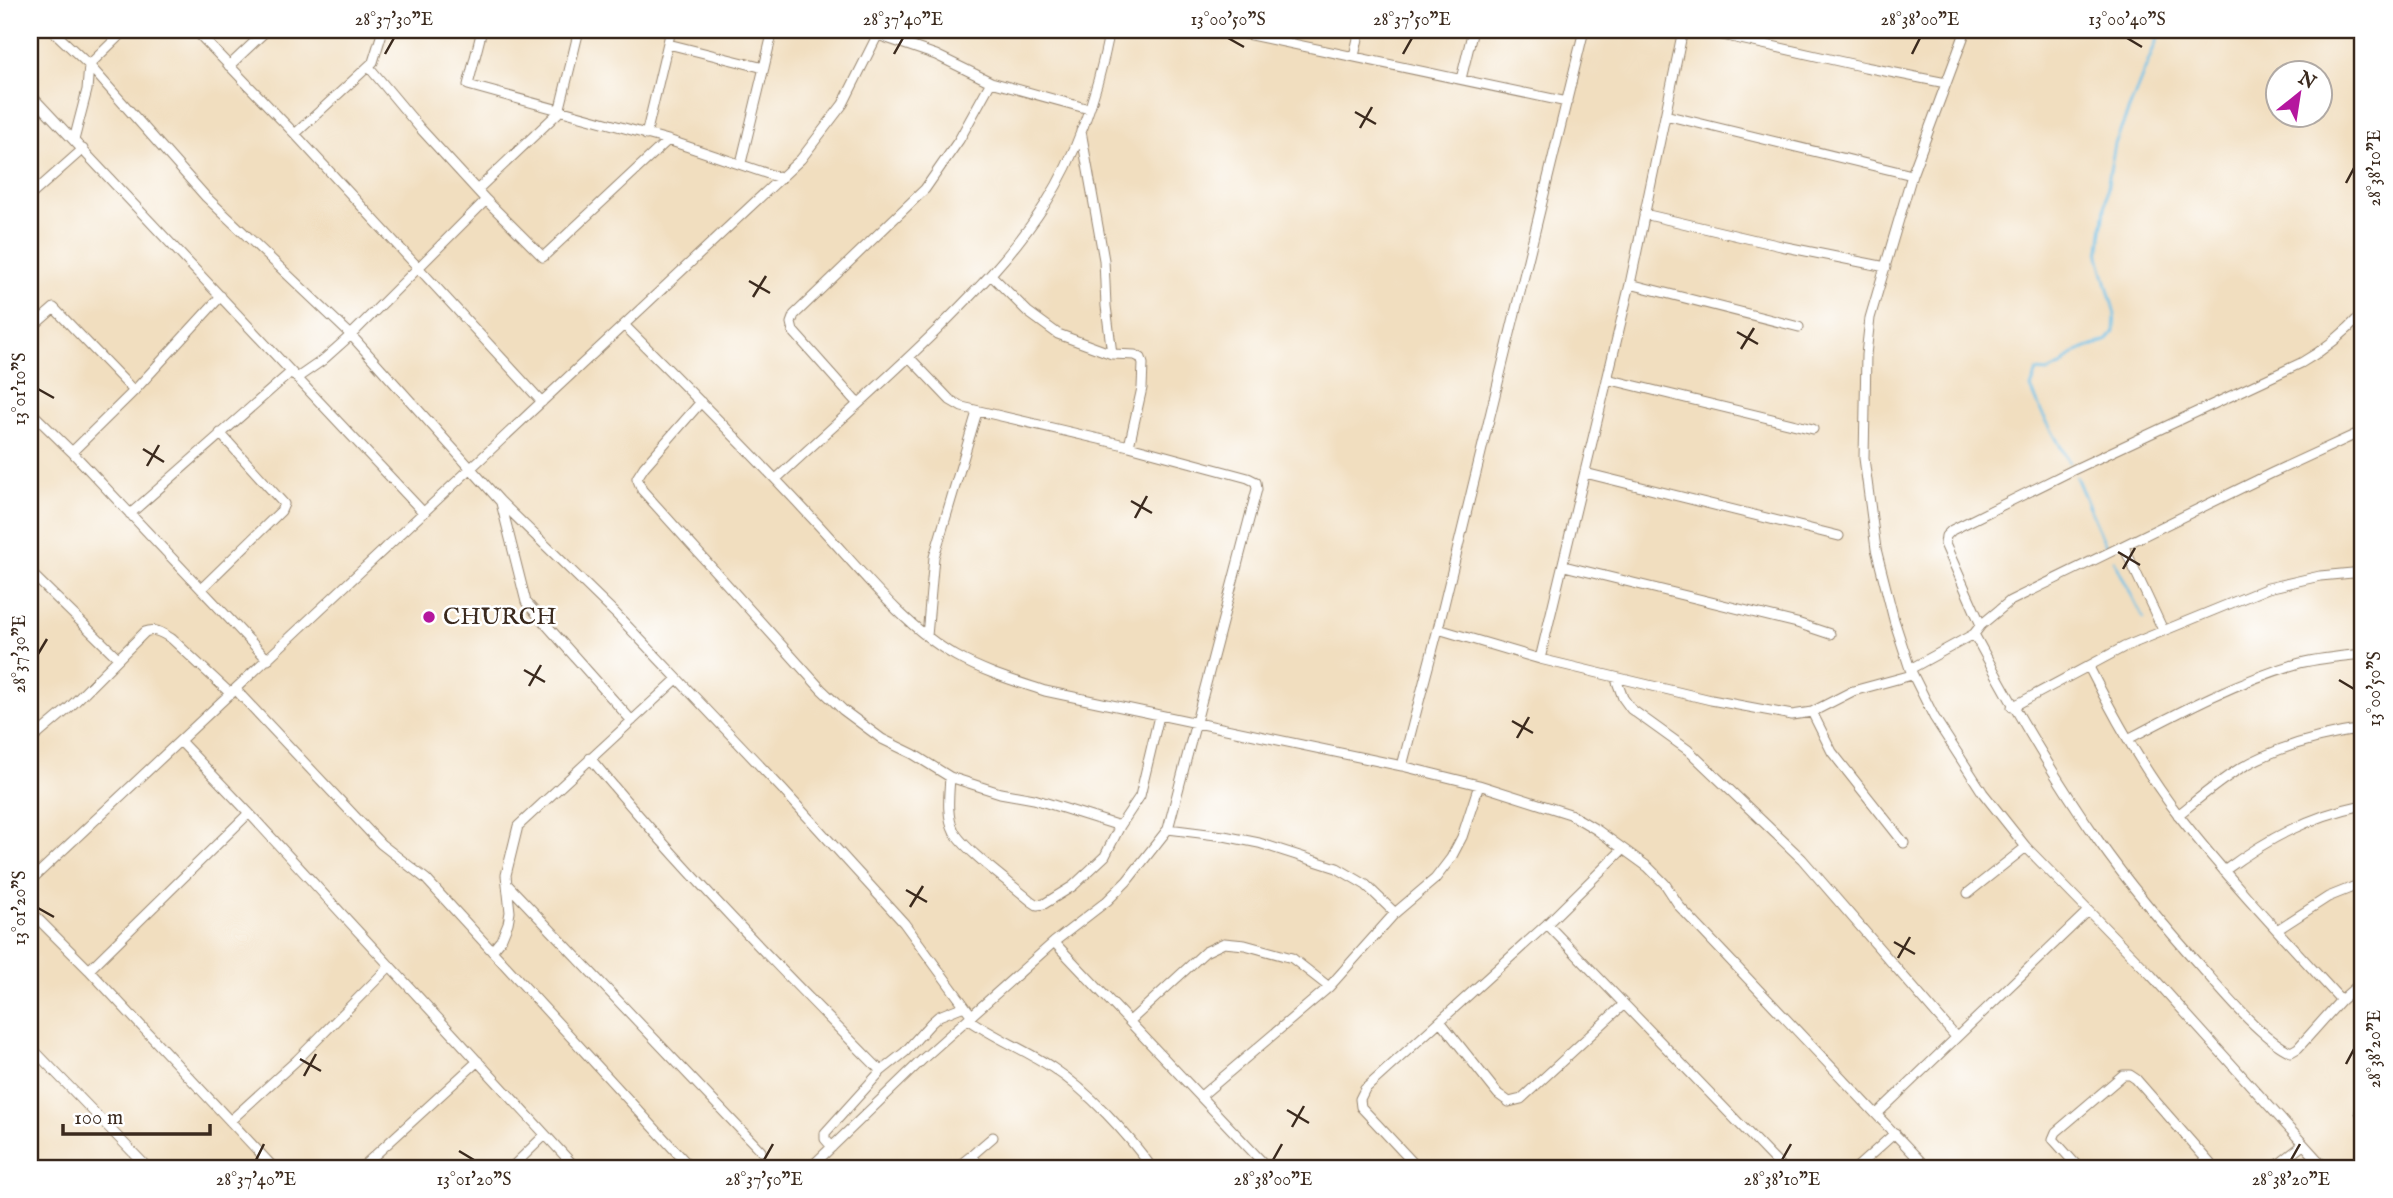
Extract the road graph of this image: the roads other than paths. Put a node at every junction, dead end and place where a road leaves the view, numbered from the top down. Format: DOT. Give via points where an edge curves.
graph roads {
  1 [pos="52,30"];
  2 [pos="125,30"];
  3 [pos="195,30"];
  4 [pos="267,30"];
  5 [pos="383,30"];
  6 [pos="482,30"];
  7 [pos="579,30"];
  8 [pos="671,30"];
  9 [pos="773,30"];
  10 [pos="1110,30"];
  11 [pos="1227,30"];
  12 [pos="1360,30"];
  13 [pos="1473,30"];
  14 [pos="1584,30"];
  15 [pos="1683,30"];
  16 [pos="1700,30"];
  17 [pos="1966,30"];
  18 [pos="879,32"];
  19 [pos="668,44"];
  20 [pos="1354,56"];
  21 [pos="89,65"];
  22 [pos="229,66"];
  23 [pos="369,67"];
  24 [pos="764,68"];
  25 [pos="1461,79"];
  26 [pos="991,82"];
  27 [pos="1946,83"];
  28 [pos="30,94"];
  29 [pos="1567,102"];
  30 [pos="1090,109"];
  31 [pos="559,112"];
  32 [pos="1665,115"];
  33 [pos="1081,131"];
  34 [pos="295,134"];
  35 [pos="646,135"];
  36 [pos="74,140"];
  37 [pos="668,140"];
  38 [pos="83,149"];
  39 [pos="741,163"];
  40 [pos="1912,175"];
  41 [pos="780,178"];
  42 [pos="477,190"];
  43 [pos="30,196"];
  44 [pos="486,200"];
  45 [pos="1644,214"];
  46 [pos="418,267"];
  47 [pos="1886,267"];
  48 [pos="992,276"];
  49 [pos="1630,284"];
  50 [pos="220,296"];
  51 [pos="2363,313"];
  52 [pos="624,325"];
  53 [pos="1799,327"];
  54 [pos="30,329"];
  55 [pos="351,335"];
  56 [pos="1112,354"];
  57 [pos="909,358"];
  58 [pos="294,375"];
  59 [pos="1607,379"];
  60 [pos="134,391"];
  61 [pos="542,402"];
  62 [pos="701,402"];
  63 [pos="858,404"];
  64 [pos="30,411"];
  65 [pos="977,412"];
  66 [pos="1812,429"];
  67 [pos="2363,431"];
  68 [pos="220,433"];
  69 [pos="1129,446"];
  70 [pos="72,452"];
  71 [pos="471,467"];
  72 [pos="1585,473"];
  73 [pos="776,479"];
  74 [pos="500,501"];
  75 [pos="424,513"];
  76 [pos="130,514"];
  77 [pos="1839,536"];
  78 [pos="2123,547"];
  79 [pos="1564,566"];
  80 [pos="30,572"];
  81 [pos="2363,572"];
  82 [pos="201,589"];
  83 [pos="1981,625"];
  84 [pos="1438,629"];
  85 [pos="2163,630"];
  86 [pos="1830,634"];
  87 [pos="1974,635"];
  88 [pos="928,636"];
  89 [pos="2363,654"];
  90 [pos="118,658"];
  91 [pos="1540,659"];
  92 [pos="268,660"];
  93 [pos="2089,667"];
  94 [pos="1911,672"];
  95 [pos="677,679"];
  96 [pos="1616,679"];
  97 [pos="233,692"];
  98 [pos="2012,707"];
  99 [pos="1812,712"];
  100 [pos="30,715"];
  101 [pos="1160,716"];
  102 [pos="632,721"];
  103 [pos="1197,723"];
  104 [pos="2363,729"];
  105 [pos="39,733"];
  106 [pos="2128,739"];
  107 [pos="30,741"];
  108 [pos="181,742"];
  109 [pos="590,758"];
  110 [pos="1402,766"];
  111 [pos="950,777"];
  112 [pos="1479,785"];
  113 [pos="2363,805"];
  114 [pos="249,813"];
  115 [pos="2178,815"];
  116 [pos="1120,825"];
  117 [pos="1168,830"];
  118 [pos="1904,843"];
  119 [pos="2026,847"];
  120 [pos="1623,849"];
  121 [pos="2224,871"];
  122 [pos="30,881"];
  123 [pos="2363,883"];
  124 [pos="507,884"];
  125 [pos="1968,894"];
  126 [pos="30,911"];
  127 [pos="2088,911"];
  128 [pos="1395,913"];
  129 [pos="1547,924"];
  130 [pos="2277,930"];
  131 [pos="1054,942"];
  132 [pos="492,951"];
  133 [pos="390,967"];
  134 [pos="89,970"];
  135 [pos="2363,981"];
  136 [pos="1329,986"];
  137 [pos="2342,1000"];
  138 [pos="1623,1004"];
  139 [pos="964,1006"];
  140 [pos="970,1018"];
  141 [pos="1130,1021"];
  142 [pos="1440,1021"];
  143 [pos="1956,1037"];
  144 [pos="30,1046"];
  145 [pos="478,1061"];
  146 [pos="881,1071"];
  147 [pos="1200,1096"];
  148 [pos="2363,1107"];
  149 [pos="1877,1114"];
  150 [pos="2363,1116"];
  151 [pos="230,1121"];
  152 [pos="1895,1133"];
  153 [pos="545,1135"];
  154 [pos="993,1137"];
  155 [pos="2303,1145"];
  156 [pos="832,1147"];
  157 [pos="761,1151"];
  158 [pos="971,1156"];
  159 [pos="148,1168"];
  160 [pos="274,1168"];
  161 [pos="361,1168"];
  162 [pos="511,1168"];
  163 [pos="576,1168"];
  164 [pos="691,1168"];
  165 [pos="810,1168"];
  166 [pos="956,1168"];
  167 [pos="982,1168"];
  168 [pos="1152,1168"];
  169 [pos="1268,1168"];
  170 [pos="1418,1168"];
  171 [pos="1782,1168"];
  172 [pos="1856,1168"];
  173 [pos="1927,1168"];
  174 [pos="2079,1168"];
  175 [pos="2214,1168"];
  176 [pos="2274,1168"];
  177 [pos="2325,1168"];
  1 -- 21 [label="street"];
  2 -- 21 [label="street"];
  3 -- 22 [label="street"];
  4 -- 22 [label="street"];
  5 -- 23 [label="street"];
  6 -- 31 [label="street" via="468,85"];
  7 -- 31 [label="street"];
  8 -- 19 [label="street"];
  9 -- 24 [label="street"];
  10 -- 30 [label="street"];
  11 -- 20 [label="street"];
  12 -- 20 [label="street"];
  13 -- 25 [label="street"];
  14 -- 29 [label="street"];
  15 -- 32 [label="street"];
  16 -- 27 [label="street"];
  17 -- 27 [label="street"];
  18 -- 26 [label="street"];
  18 -- 41 [label="street" via="843,103 801,159"];
  19 -- 24 [label="street"];
  19 -- 35 [label="street"];
  20 -- 25 [label="street"];
  21 -- 36 [label="street"];
  21 -- 55 [label="street" via="206,197"];
  22 -- 34 [label="street"];
  23 -- 34 [label="street"];
  23 -- 42 [label="street"];
  24 -- 39 [label="street"];
  25 -- 29 [label="street"];
  26 -- 30 [label="street"];
  26 -- 63 [label="street" via="925,190 794,315 793,331"];
  27 -- 40 [label="street"];
  28 -- 36 [label="street"];
  29 -- 84 [label="street"];
  30 -- 33 [label="street"];
  31 -- 35 [label="street"];
  31 -- 42 [label="street"];
  32 -- 40 [label="street"];
  32 -- 45 [label="street"];
  33 -- 48 [label="street" via="1047,201"];
  33 -- 56 [label="street" via="1104,260"];
  34 -- 46 [label="street"];
  35 -- 37 [label="street"];
  36 -- 38 [label="street"];
  37 -- 39 [label="street"];
  37 -- 44 [label="street" via="543,257"];
  38 -- 43 [label="street"];
  38 -- 50 [label="street"];
  39 -- 41 [label="street"];
  40 -- 47 [label="street"];
  41 -- 52 [label="street"];
  42 -- 44 [label="street"];
  44 -- 46 [label="street"];
  45 -- 47 [label="street"];
  45 -- 49 [label="street"];
  46 -- 55 [label="street"];
  46 -- 61 [label="street"];
  47 -- 94 [label="street" via="1870,318 1864,458 1876,549"];
  48 -- 56 [label="street" via="1043,325"];
  48 -- 57 [label="street"];
  49 -- 53 [label="street"];
  49 -- 59 [label="street"];
  50 -- 58 [label="street"];
  50 -- 60 [label="street"];
  51 -- 83 [label="street" via="2343,335 2301,363 1952,530 1945,544"];
  52 -- 61 [label="street"];
  52 -- 62 [label="street"];
  54 -- 60 [label="street" via="54,308"];
  55 -- 58 [label="street" via="323,360"];
  55 -- 71 [label="street"];
  56 -- 69 [label="street" via="1135,355 1143,364"];
  57 -- 63 [label="street"];
  57 -- 65 [label="street" via="956,404"];
  58 -- 68 [label="street"];
  58 -- 75 [label="street"];
  59 -- 66 [label="street"];
  59 -- 72 [label="street"];
  60 -- 70 [label="street"];
  61 -- 71 [label="street"];
  62 -- 73 [label="street"];
  62 -- 111 [label="street" via="644,467 637,478 642,489 843,710 882,739"];
  63 -- 73 [label="street"];
  64 -- 70 [label="street"];
  65 -- 69 [label="street"];
  65 -- 88 [label="street" via="934,557"];
  67 -- 78 [label="street"];
  68 -- 76 [label="street"];
  68 -- 82 [label="street" via="284,503"];
  69 -- 103 [label="street" via="1248,478 1257,489"];
  70 -- 76 [label="street"];
  71 -- 74 [label="street"];
  71 -- 75 [label="street"];
  72 -- 77 [label="street"];
  72 -- 79 [label="street"];
  73 -- 88 [label="street"];
  74 -- 95 [label="street"];
  74 -- 102 [label="street" via="526,602"];
  75 -- 92 [label="street"];
  76 -- 82 [label="street"];
  78 -- 83 [label="street" via="2010,601"];
  78 -- 85 [label="street"];
  79 -- 86 [label="street"];
  79 -- 91 [label="street"];
  80 -- 90 [label="street"];
  81 -- 85 [label="street" via="2268,588"];
  82 -- 92 [label="street"];
  83 -- 87 [label="street"];
  84 -- 91 [label="street"];
  84 -- 110 [label="street"];
  85 -- 93 [label="street"];
  87 -- 94 [label="street"];
  87 -- 98 [label="street"];
  88 -- 101 [label="street" via="956,656 1002,677"];
  89 -- 106 [label="street" via="2301,663 2255,679"];
  90 -- 97 [label="street" via="145,632 157,631"];
  90 -- 105 [label="street"];
  91 -- 96 [label="street"];
  92 -- 97 [label="street"];
  93 -- 98 [label="street"];
  93 -- 106 [label="street"];
  94 -- 99 [label="street" via="1853,691"];
  94 -- 119 [label="street" via="1952,748"];
  95 -- 102 [label="street"];
  95 -- 139 [label="street" via="904,923"];
  96 -- 99 [label="street" via="1774,712"];
  96 -- 143 [label="street" via="1631,709 1688,750 1802,859"];
  97 -- 108 [label="street"];
  97 -- 132 [label="street" via="381,844 417,870"];
  98 -- 137 [label="street" via="2099,842 2183,947 2252,1021 2291,1052"];
  99 -- 118 [label="street" via="1832,752"];
  100 -- 105 [label="street"];
  101 -- 103 [label="street"];
  101 -- 116 [label="street" via="1140,796"];
  102 -- 109 [label="street"];
  103 -- 110 [label="street"];
  103 -- 117 [label="street"];
  104 -- 115 [label="street" via="2292,745 2241,768"];
  105 -- 107 [label="street"];
  106 -- 115 [label="street"];
  108 -- 114 [label="street"];
  108 -- 122 [label="street"];
  109 -- 124 [label="street" via="518,826"];
  109 -- 146 [label="street" via="655,837"];
  110 -- 112 [label="street"];
  111 -- 116 [label="street"];
  111 -- 116 [label="street" via="953,831 1037,905 1090,871 1105,856"];
  112 -- 120 [label="street" via="1570,814"];
  112 -- 128 [label="street" via="1451,858"];
  113 -- 121 [label="street" via="2292,827"];
  114 -- 133 [label="street"];
  114 -- 134 [label="street"];
  115 -- 121 [label="street"];
  117 -- 128 [label="street" via="1259,843 1338,867 1366,885"];
  117 -- 131 [label="street" via="1107,901"];
  119 -- 125 [label="street"];
  119 -- 127 [label="street"];
  120 -- 129 [label="street"];
  120 -- 149 [label="street" via="1665,884 1680,907"];
  121 -- 130 [label="street"];
  123 -- 130 [label="street" via="2328,897"];
  124 -- 132 [label="street" via="508,923"];
  124 -- 157 [label="street"];
  126 -- 134 [label="street"];
  127 -- 143 [label="street"];
  127 -- 155 [label="street"];
  128 -- 136 [label="street"];
  129 -- 138 [label="street"];
  129 -- 142 [label="street"];
  130 -- 137 [label="street"];
  131 -- 140 [label="street"];
  131 -- 141 [label="street"];
  132 -- 164 [label="street"];
  133 -- 145 [label="street"];
  133 -- 151 [label="street"];
  134 -- 151 [label="street"];
  135 -- 137 [label="street"];
  136 -- 141 [label="street" via="1292,958 1224,943 1205,952"];
  136 -- 147 [label="street"];
  138 -- 142 [label="street" via="1521,1099 1509,1102"];
  138 -- 171 [label="street"];
  139 -- 140 [label="street"];
  139 -- 146 [label="street" via="939,1016"];
  140 -- 156 [label="street"];
  140 -- 168 [label="street" via="1054,1069 1125,1135"];
  141 -- 147 [label="street"];
  142 -- 170 [label="street" via="1365,1089 1360,1099 1361,1107"];
  143 -- 149 [label="street"];
  144 -- 159 [label="street"];
  145 -- 153 [label="street"];
  145 -- 161 [label="street"];
  146 -- 156 [label="street" via="825,1133"];
  147 -- 169 [label="street"];
  148 -- 150 [label="street"];
  149 -- 152 [label="street"];
  151 -- 160 [label="street"];
  152 -- 172 [label="street"];
  152 -- 173 [label="street"];
  153 -- 162 [label="street"];
  153 -- 163 [label="street"];
  154 -- 158 [label="street"];
  155 -- 176 [label="street"];
  155 -- 177 [label="street"];
  156 -- 165 [label="street"];
  158 -- 166 [label="street"];
  158 -- 167 [label="street"];
  174 -- 175 [label="street" via="2056,1144 2056,1132 2123,1075 2130,1074"];
}
